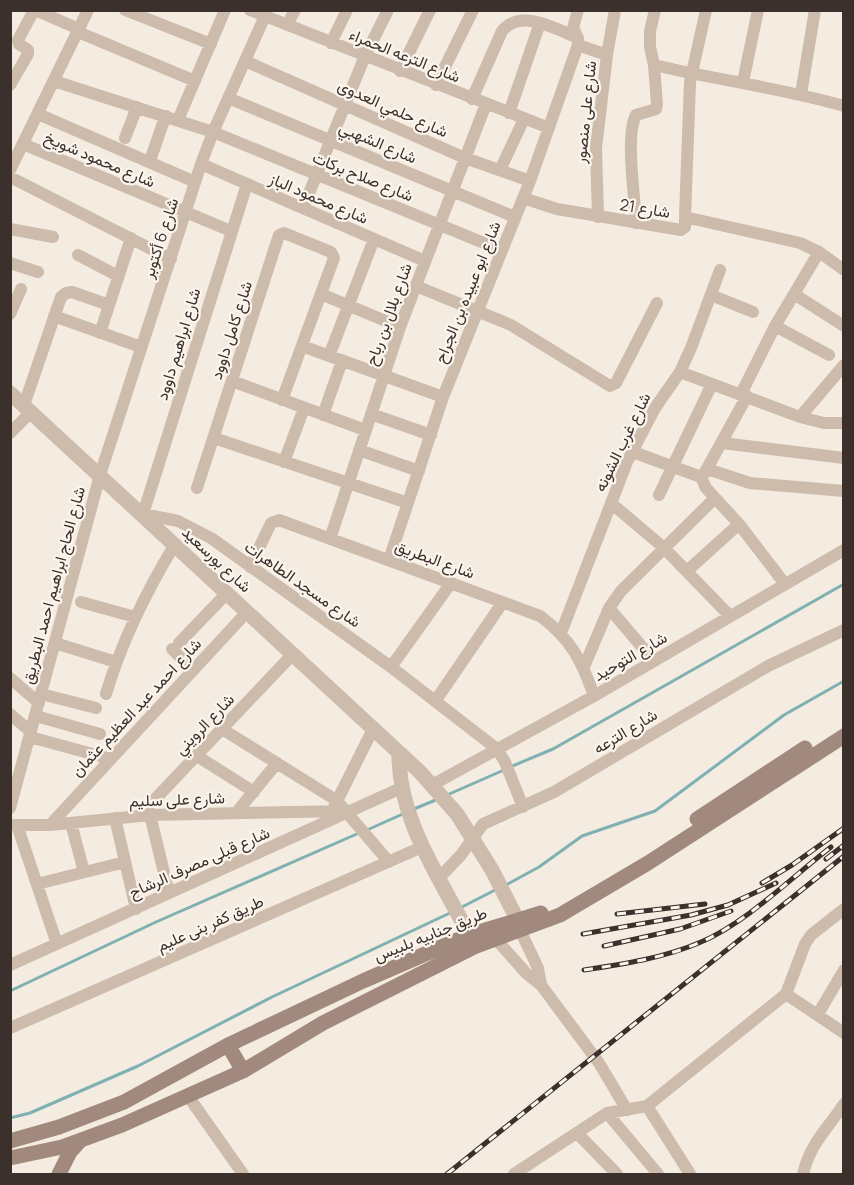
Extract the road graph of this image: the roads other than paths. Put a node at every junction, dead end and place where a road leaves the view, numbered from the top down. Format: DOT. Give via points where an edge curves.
graph roads {
  1 [pos="35,10"];
  2 [pos="88,10"];
  3 [pos="125,10"];
  4 [pos="225,10"];
  5 [pos="250,10"];
  6 [pos="296,10"];
  7 [pos="347,10"];
  8 [pos="388,10"];
  9 [pos="430,10"];
  10 [pos="473,10"];
  11 [pos="578,10"];
  12 [pos="615,10"];
  13 [pos="655,10"];
  14 [pos="706,10"];
  15 [pos="758,10"];
  16 [pos="815,10"];
  17 [pos="265,16"];
  18 [pos="535,18"];
  19 [pos="288,25"];
  20 [pos="78,31"];
  21 [pos="14,41"];
  22 [pos="578,41"];
  23 [pos="331,43"];
  24 [pos="211,44"];
  25 [pos="607,55"];
  26 [pos="365,57"];
  27 [pos="245,61"];
  28 [pos="654,65"];
  29 [pos="400,70"];
  30 [pos="692,74"];
  31 [pos="54,81"];
  32 [pos="195,81"];
  33 [pos="743,82"];
  34 [pos="10,85"];
  35 [pos="436,85"];
  36 [pos="801,94"];
  37 [pos="228,98"];
  38 [pos="472,99"];
  39 [pos="486,104"];
  40 [pos="345,106"];
  41 [pos="843,106"];
  42 [pos="137,107"];
  43 [pos="509,113"];
  44 [pos="38,114"];
  45 [pos="172,118"];
  46 [pos="524,119"];
  47 [pos="549,128"];
  48 [pos="213,132"];
  49 [pos="125,138"];
  50 [pos="331,141"];
  51 [pos="23,144"];
  52 [pos="465,158"];
  53 [pos="149,162"];
  54 [pos="201,164"];
  55 [pos="10,170"];
  56 [pos="500,170"];
  57 [pos="317,175"];
  58 [pos="10,177"];
  59 [pos="530,181"];
  60 [pos="195,182"];
  61 [pos="247,184"];
  62 [pos="452,191"];
  63 [pos="523,198"];
  64 [pos="303,208"];
  65 [pos="185,213"];
  66 [pos="515,217"];
  67 [pos="598,217"];
  68 [pos="685,217"];
  69 [pos="636,223"];
  70 [pos="439,225"];
  71 [pos="10,229"];
  72 [pos="231,231"];
  73 [pos="53,237"];
  74 [pos="131,238"];
  75 [pos="374,239"];
  76 [pos="501,250"];
  77 [pos="819,252"];
  78 [pos="78,255"];
  79 [pos="171,259"];
  80 [pos="425,261"];
  81 [pos="10,263"];
  82 [pos="720,270"];
  83 [pos="843,270"];
  84 [pos="38,272"];
  85 [pos="118,276"];
  86 [pos="416,286"];
  87 [pos="21,289"];
  88 [pos="321,294"];
  89 [pos="794,294"];
  90 [pos="711,295"];
  91 [pos="657,303"];
  92 [pos="349,304"];
  93 [pos="109,305"];
  94 [pos="12,307"];
  95 [pos="477,310"];
  96 [pos="753,312"];
  97 [pos="54,316"];
  98 [pos="775,326"];
  99 [pos="843,326"];
  100 [pos="400,327"];
  101 [pos="100,333"];
  102 [pos="302,346"];
  103 [pos="141,347"];
  104 [pos="328,356"];
  105 [pos="829,356"];
  106 [pos="342,361"];
  107 [pos="843,365"];
  108 [pos="680,372"];
  109 [pos="383,376"];
  110 [pos="232,381"];
  111 [pos="712,384"];
  112 [pos="10,393"];
  113 [pos="744,395"];
  114 [pos="443,397"];
  115 [pos="282,400"];
  116 [pos="304,408"];
  117 [pos="28,409"];
  118 [pos="371,414"];
  119 [pos="323,415"];
  120 [pos="800,417"];
  121 [pos="843,423"];
  122 [pos="365,430"];
  123 [pos="10,433"];
  124 [pos="431,435"];
  125 [pos="214,438"];
  126 [pos="722,443"];
  127 [pos="359,450"];
  128 [pos="633,452"];
  129 [pos="843,458"];
  130 [pos="285,462"];
  131 [pos="672,467"];
  132 [pos="419,471"];
  133 [pos="704,473"];
  134 [pos="100,475"];
  135 [pos="348,483"];
  136 [pos="197,488"];
  137 [pos="843,491"];
  138 [pos="659,495"];
  139 [pos="715,498"];
  140 [pos="408,503"];
  141 [pos="611,503"];
  142 [pos="143,514"];
  143 [pos="740,524"];
  144 [pos="330,538"];
  145 [pos="175,544"];
  146 [pos="663,547"];
  147 [pos="843,550"];
  148 [pos="390,560"];
  149 [pos="250,567"];
  150 [pos="687,571"];
  151 [pos="451,583"];
  152 [pos="785,584"];
  153 [pos="227,593"];
  154 [pos="81,602"];
  155 [pos="503,602"];
  156 [pos="609,609"];
  157 [pos="247,612"];
  158 [pos="730,616"];
  159 [pos="135,617"];
  160 [pos="843,630"];
  161 [pos="561,633"];
  162 [pos="55,643"];
  163 [pos="293,654"];
  164 [pos="654,661"];
  165 [pos="116,662"];
  166 [pos="391,667"];
  167 [pos="584,667"];
  168 [pos="193,670"];
  169 [pos="10,678"];
  170 [pos="106,694"];
  171 [pos="594,696"];
  172 [pos="436,700"];
  173 [pos="39,704"];
  174 [pos="96,708"];
  175 [pos="10,714"];
  176 [pos="843,724"];
  177 [pos="222,729"];
  178 [pos="373,729"];
  179 [pos="100,734"];
  180 [pos="30,735"];
  181 [pos="843,736"];
  182 [pos="399,753"];
  183 [pos="500,753"];
  184 [pos="197,756"];
  185 [pos="10,758"];
  186 [pos="111,759"];
  187 [pos="277,763"];
  188 [pos="22,765"];
  189 [pos="433,787"];
  190 [pos="401,788"];
  191 [pos="254,792"];
  192 [pos="523,807"];
  193 [pos="10,808"];
  194 [pos="343,811"];
  195 [pos="236,813"];
  196 [pos="145,815"];
  197 [pos="115,818"];
  198 [pos="71,823"];
  199 [pos="14,825"];
  200 [pos="50,825"];
  201 [pos="420,840"];
  202 [pos="472,840"];
  203 [pos="124,862"];
  204 [pos="389,862"];
  205 [pos="84,872"];
  206 [pos="438,878"];
  207 [pos="37,884"];
  208 [pos="169,893"];
  209 [pos="136,909"];
  210 [pos="843,909"];
  211 [pos="518,925"];
  212 [pos="466,930"];
  213 [pos="495,938"];
  214 [pos="57,944"];
  215 [pos="10,965"];
  216 [pos="843,970"];
  217 [pos="542,985"];
  218 [pos="786,994"];
  219 [pos="818,1014"];
  220 [pos="10,1028"];
  221 [pos="843,1034"];
  222 [pos="228,1045"];
  223 [pos="243,1071"];
  224 [pos="188,1096"];
  225 [pos="843,1104"];
  226 [pos="647,1106"];
  227 [pos="627,1110"];
  228 [pos="607,1113"];
  229 [pos="59,1127"];
  230 [pos="577,1133"];
  231 [pos="10,1141"];
  232 [pos="80,1142"];
  233 [pos="62,1147"];
  234 [pos="10,1158"];
  235 [pos="59,1174"];
  236 [pos="243,1174"];
  237 [pos="516,1174"];
  238 [pos="617,1174"];
  239 [pos="658,1174"];
  240 [pos="690,1174"];
  241 [pos="802,1174"];
  1 -- 20 [label="street"];
  1 -- 21 [label="street"];
  2 -- 20 [label="street"];
  3 -- 24 [label="street"];
  4 -- 24 [label="street"];
  5 -- 17 [label="street, شارع الترعه الحمراء"];
  6 -- 19 [label="street"];
  7 -- 23 [label="street"];
  8 -- 26 [label="street"];
  9 -- 29 [label="street"];
  10 -- 35 [label="street"];
  11 -- 22 [label="street, شارع ابو عبيده بن الجراح" via="573,28"];
  12 -- 25 [label="street, شارع على منصور"];
  13 -- 28 [label="street" via="650,38"];
  14 -- 30 [label="street"];
  15 -- 33 [label="street"];
  16 -- 36 [label="street"];
  17 -- 19 [label="street, شارع الترعه الحمراء"];
  17 -- 27 [label="street, شارع 6 أكتوبر"];
  18 -- 22 [label="street"];
  18 -- 38 [label="street" via="515,22 502,31"];
  18 -- 43 [label="street"];
  19 -- 23 [label="street, شارع الترعه الحمراء"];
  20 -- 31 [label="street"];
  20 -- 32 [label="street"];
  21 -- 34 [label="street" via="29,53"];
  22 -- 25 [label="street"];
  22 -- 47 [label="street, شارع ابو عبيده بن الجراح"];
  23 -- 26 [label="street, شارع الترعه الحمراء"];
  24 -- 32 [label="street"];
  25 -- 67 [label="street, شارع على منصور" via="596,148"];
  26 -- 29 [label="street, شارع الترعه الحمراء"];
  26 -- 40 [label="street"];
  27 -- 37 [label="street, شارع 6 أكتوبر"];
  27 -- 40 [label="street, شارع حلمي العدوى"];
  28 -- 30 [label="street"];
  28 -- 69 [label="street" via="656,109 636,115 633,120"];
  29 -- 35 [label="street, شارع الترعه الحمراء"];
  30 -- 33 [label="street"];
  30 -- 68 [label="street"];
  31 -- 42 [label="street, شارع صلاح بركات"];
  31 -- 44 [label="street"];
  32 -- 45 [label="street"];
  33 -- 36 [label="street"];
  35 -- 38 [label="street, شارع الترعه الحمراء"];
  36 -- 41 [label="street"];
  37 -- 48 [label="street, شارع 6 أكتوبر"];
  37 -- 50 [label="street, شارع الشهبي"];
  38 -- 39 [label="street, شارع الترعه الحمراء"];
  39 -- 43 [label="street, شارع الترعه الحمراء"];
  39 -- 52 [label="street, شارع بلال بن رباح"];
  40 -- 50 [label="street"];
  40 -- 52 [label="street, شارع حلمي العدوى"];
  42 -- 45 [label="street, شارع صلاح بركات"];
  42 -- 49 [label="street"];
  43 -- 46 [label="street, شارع الترعه الحمراء"];
  44 -- 51 [label="street"];
  44 -- 53 [label="street"];
  45 -- 48 [label="street, شارع صلاح بركات"];
  45 -- 53 [label="street" via="158,134"];
  46 -- 47 [label="street, شارع الترعه الحمراء"];
  46 -- 56 [label="street"];
  47 -- 59 [label="street, شارع ابو عبيده بن الجراح"];
  48 -- 54 [label="street, شارع 6 أكتوبر"];
  48 -- 57 [label="street, شارع صلاح بركات"];
  50 -- 57 [label="street"];
  50 -- 62 [label="street, شارع الشهبي"];
  51 -- 55 [label="street"];
  51 -- 65 [label="street, شارع محمود شويخ"];
  52 -- 56 [label="street, شارع حلمي العدوى"];
  52 -- 62 [label="street, شارع بلال بن رباح"];
  53 -- 60 [label="street"];
  54 -- 60 [label="street, شارع 6 أكتوبر"];
  54 -- 61 [label="street, شارع محمود الباز"];
  56 -- 59 [label="street, شارع حلمي العدوى"];
  57 -- 64 [label="street"];
  57 -- 70 [label="street, شارع صلاح بركات"];
  58 -- 74 [label="street"];
  59 -- 63 [label="street, شارع ابو عبيده بن الجراح"];
  60 -- 65 [label="street, شارع 6 أكتوبر"];
  61 -- 64 [label="street, شارع محمود الباز"];
  61 -- 72 [label="street, شارع ابراهيم داوود"];
  62 -- 66 [label="street, شارع الشهبي"];
  62 -- 70 [label="street, شارع بلال بن رباح"];
  63 -- 66 [label="street, شارع ابو عبيده بن الجراح"];
  63 -- 67 [label="street, شارع 21"];
  64 -- 75 [label="street, شارع محمود الباز"];
  65 -- 72 [label="street, شارع محمود شويخ"];
  65 -- 79 [label="street, شارع 6 أكتوبر"];
  66 -- 76 [label="street, شارع ابو عبيده بن الجراح"];
  67 -- 69 [label="street, شارع 21"];
  68 -- 69 [label="street, شارع 21" via="682,230"];
  68 -- 77 [label="street, شارع 21" via="800,243"];
  70 -- 76 [label="street, شارع صلاح بركات"];
  70 -- 80 [label="street, شارع بلال بن رباح"];
  71 -- 73 [label="street"];
  72 -- 142 [label="street, شارع ابراهيم داوود"];
  74 -- 79 [label="street"];
  74 -- 85 [label="street"];
  75 -- 80 [label="street, شارع محمود الباز"];
  75 -- 92 [label="street"];
  76 -- 95 [label="street, شارع ابو عبيده بن الجراح"];
  77 -- 83 [label="street, شارع 21"];
  77 -- 89 [label="street"];
  78 -- 85 [label="street"];
  79 -- 103 [label="street, شارع 6 أكتوبر"];
  80 -- 86 [label="street, شارع بلال بن رباح"];
  81 -- 84 [label="street"];
  82 -- 90 [label="street, شارع غرب الشونه"];
  85 -- 93 [label="street"];
  86 -- 95 [label="street"];
  86 -- 100 [label="street, شارع بلال بن رباح"];
  87 -- 94 [label="street"];
  88 -- 92 [label="street"];
  88 -- 102 [label="street"];
  88 -- 110 [label="street, شارع كامل داوود" via="334,258 330,252 280,234"];
  89 -- 98 [label="street"];
  89 -- 99 [label="street"];
  90 -- 96 [label="street"];
  90 -- 108 [label="street, شارع غرب الشونه"];
  91 -- 95 [label="street" via="613,386 511,325"];
  92 -- 100 [label="street"];
  92 -- 104 [label="street"];
  93 -- 97 [label="street" via="69,292 61,297"];
  93 -- 101 [label="street"];
  95 -- 114 [label="street, شارع ابو عبيده بن الجراح"];
  97 -- 101 [label="street"];
  97 -- 117 [label="street"];
  98 -- 105 [label="street"];
  98 -- 113 [label="street"];
  100 -- 109 [label="street, شارع بلال بن رباح"];
  101 -- 103 [label="street"];
  102 -- 104 [label="street"];
  102 -- 115 [label="street"];
  103 -- 134 [label="street, شارع 6 أكتوبر"];
  104 -- 106 [label="street"];
  106 -- 109 [label="street"];
  106 -- 119 [label="street"];
  107 -- 120 [label="street"];
  108 -- 111 [label="street"];
  108 -- 128 [label="street, شارع غرب الشونه"];
  109 -- 114 [label="street"];
  109 -- 118 [label="street, شارع بلال بن رباح"];
  110 -- 115 [label="street"];
  110 -- 125 [label="street, شارع كامل داوود"];
  111 -- 113 [label="street"];
  111 -- 131 [label="street"];
  112 -- 117 [label="street, شارع بورسعيد"];
  113 -- 120 [label="street"];
  113 -- 126 [label="street"];
  114 -- 124 [label="street, شارع ابو عبيده بن الجراح"];
  115 -- 116 [label="street"];
  116 -- 119 [label="street"];
  116 -- 130 [label="street"];
  117 -- 123 [label="street"];
  117 -- 134 [label="street, شارع بورسعيد"];
  118 -- 122 [label="street, شارع بلال بن رباح"];
  118 -- 124 [label="street"];
  119 -- 122 [label="street"];
  120 -- 121 [label="street"];
  122 -- 127 [label="street, شارع بلال بن رباح"];
  124 -- 132 [label="street, شارع ابو عبيده بن الجراح"];
  125 -- 130 [label="street"];
  125 -- 136 [label="street, شارع كامل داوود"];
  126 -- 129 [label="street"];
  126 -- 133 [label="street"];
  127 -- 132 [label="street"];
  127 -- 135 [label="street, شارع بلال بن رباح"];
  128 -- 131 [label="street"];
  128 -- 141 [label="street, شارع غرب الشونه"];
  130 -- 135 [label="street"];
  131 -- 133 [label="street"];
  131 -- 138 [label="street"];
  132 -- 140 [label="street, شارع ابو عبيده بن الجراح"];
  133 -- 137 [label="street" via="759,484"];
  133 -- 139 [label="street" via="706,488"];
  134 -- 142 [label="street, شارع بورسعيد"];
  134 -- 162 [label="street, شارع الحاج ابراهيم احمد البطريق"];
  135 -- 140 [label="street"];
  135 -- 144 [label="street, شارع بلال بن رباح"];
  139 -- 143 [label="street"];
  139 -- 146 [label="street"];
  140 -- 148 [label="street, شارع ابو عبيده بن الجراح"];
  141 -- 146 [label="street"];
  141 -- 161 [label="street, شارع غرب الشونه"];
  142 -- 145 [label="street, شارع بورسعيد"];
  142 -- 149 [label="street, شارع مسجد الطاهرات" via="195,528"];
  143 -- 150 [label="street"];
  143 -- 152 [label="street"];
  144 -- 148 [label="street, شارع البطريق"];
  144 -- 149 [label="street, شارع البطريق" via="275,520"];
  145 -- 153 [label="street, شارع بورسعيد"];
  145 -- 159 [label="street"];
  146 -- 150 [label="street"];
  146 -- 156 [label="street"];
  147 -- 152 [label="street, شارع التوحيد"];
  148 -- 151 [label="street, شارع البطريق"];
  149 -- 166 [label="street, شارع مسجد الطاهرات"];
  150 -- 158 [label="street"];
  151 -- 155 [label="street, شارع البطريق"];
  151 -- 166 [label="street"];
  152 -- 158 [label="street, شارع التوحيد"];
  153 -- 157 [label="street, شارع بورسعيد"];
  153 -- 168 [label="street" via="176,646"];
  154 -- 159 [label="street"];
  155 -- 161 [label="street, شارع البطريق" via="540,616"];
  155 -- 172 [label="street"];
  156 -- 164 [label="street"];
  156 -- 167 [label="street"];
  157 -- 163 [label="street, شارع بورسعيد"];
  157 -- 168 [label="street, شارع احمد عبد العظيم عثمان"];
  158 -- 164 [label="street, شارع التوحيد"];
  159 -- 165 [label="street"];
  160 -- 192 [label="street, شارع الترعه" via="768,666"];
  161 -- 167 [label="street, شارع البطريق"];
  162 -- 165 [label="street"];
  162 -- 173 [label="street, شارع الحاج ابراهيم احمد البطريق"];
  163 -- 177 [label="street, شارع الرويني"];
  163 -- 178 [label="street, شارع بورسعيد"];
  164 -- 171 [label="street, شارع التوحيد"];
  165 -- 170 [label="street"];
  166 -- 172 [label="street, شارع مسجد الطاهرات"];
  167 -- 171 [label="street, شارع البطريق"];
  168 -- 186 [label="street, شارع احمد عبد العظيم عثمان"];
  169 -- 173 [label="street"];
  171 -- 183 [label="street, شارع التوحيد"];
  172 -- 183 [label="street, شارع مسجد الطاهرات"];
  173 -- 174 [label="street"];
  173 -- 179 [label="street"];
  173 -- 180 [label="street, شارع الحاج ابراهيم احمد البطريق"];
  175 -- 180 [label="street"];
  176 -- 211 [label="main road, طريق جنابيه بلبيس" via="583,892"];
  177 -- 184 [label="street, شارع الرويني"];
  177 -- 187 [label="street"];
  178 -- 182 [label="street, شارع بورسعيد"];
  178 -- 194 [label="street"];
  180 -- 186 [label="street"];
  180 -- 188 [label="street, شارع الحاج ابراهيم احمد البطريق"];
  181 -- 211 [label="main road, طريق جنابيه بلبيس" via="560,915"];
  182 -- 189 [label="street, شارع بورسعيد"];
  182 -- 190 [label="street"];
  183 -- 189 [label="street, شارع التوحيد"];
  183 -- 192 [label="street, شارع مسجد الطاهرات"];
  184 -- 191 [label="street"];
  184 -- 196 [label="street, شارع الرويني"];
  185 -- 188 [label="street"];
  186 -- 200 [label="street, شارع احمد عبد العظيم عثمان"];
  187 -- 191 [label="street"];
  187 -- 194 [label="street"];
  188 -- 193 [label="street, شارع الحاج ابراهيم احمد البطريق"];
  189 -- 202 [label="street, شارع بورسعيد" via="457,814"];
  190 -- 194 [label="street, شارع قبلى مصرف الرشاح"];
  190 -- 201 [label="street"];
  191 -- 195 [label="street"];
  192 -- 202 [label="street, شارع الترعه" via="482,825"];
  194 -- 195 [label="street, شارع على سليم"];
  194 -- 204 [label="street"];
  194 -- 208 [label="street, شارع قبلى مصرف الرشاح"];
  195 -- 196 [label="street, شارع على سليم"];
  196 -- 197 [label="street, شارع على سليم"];
  196 -- 208 [label="street"];
  197 -- 198 [label="street, شارع على سليم"];
  197 -- 203 [label="street"];
  198 -- 200 [label="street, شارع على سليم"];
  198 -- 205 [label="street"];
  199 -- 200 [label="street, شارع على سليم"];
  199 -- 207 [label="street"];
  201 -- 204 [label="street, طريق كفر بنى عليم"];
  201 -- 206 [label="street"];
  202 -- 206 [label="street, شارع الترعه"];
  202 -- 211 [label="street, شارع بورسعيد" via="492,870"];
  203 -- 205 [label="street"];
  203 -- 209 [label="street"];
  204 -- 220 [label="street, طريق كفر بنى عليم"];
  205 -- 207 [label="street"];
  206 -- 212 [label="street"];
  207 -- 214 [label="street"];
  208 -- 209 [label="street, شارع قبلى مصرف الرشاح"];
  209 -- 214 [label="street, شارع قبلى مصرف الرشاح"];
  210 -- 218 [label="street" via="811,935"];
  211 -- 212 [label="main road, طريق جنابيه بلبيس"];
  211 -- 213 [label="main road, طريق جنابيه بلبيس"];
  211 -- 217 [label="street"];
  212 -- 222 [label="main road, طريق جنابيه بلبيس"];
  213 -- 217 [label="street"];
  213 -- 223 [label="main road, طريق جنابيه بلبيس" via="342,1013"];
  214 -- 215 [label="street, شارع قبلى مصرف الرشاح"];
  216 -- 219 [label="street"];
  217 -- 227 [label="street" via="599,1063"];
  218 -- 219 [label="street"];
  218 -- 226 [label="street"];
  219 -- 221 [label="street"];
  222 -- 223 [label="main road"];
  222 -- 229 [label="main road, طريق جنابيه بلبيس" via="124,1102"];
  223 -- 224 [label="main road, طريق جنابيه بلبيس"];
  224 -- 232 [label="main road, طريق جنابيه بلبيس"];
  224 -- 236 [label="street"];
  225 -- 241 [label="street" via="813,1144"];
  226 -- 227 [label="street"];
  226 -- 240 [label="street"];
  227 -- 228 [label="street"];
  228 -- 230 [label="street"];
  228 -- 239 [label="street"];
  229 -- 231 [label="main road, طريق جنابيه بلبيس"];
  229 -- 233 [label="main road"];
  230 -- 237 [label="street"];
  230 -- 238 [label="street"];
  232 -- 233 [label="main road, طريق جنابيه بلبيس"];
  232 -- 235 [label="main road"];
  233 -- 234 [label="main road, طريق جنابيه بلبيس"];
}
